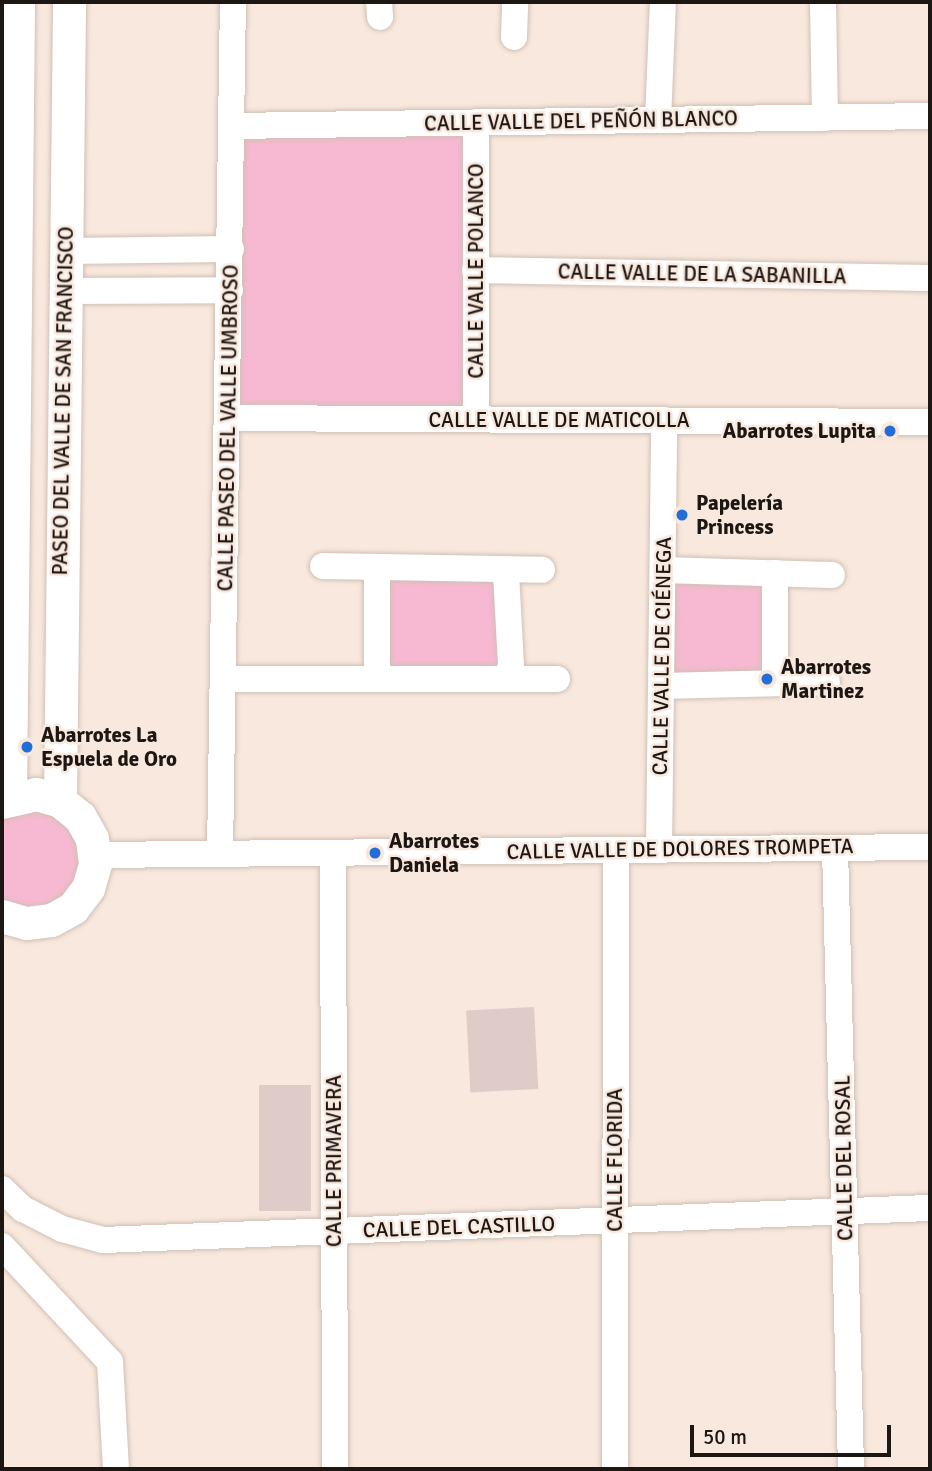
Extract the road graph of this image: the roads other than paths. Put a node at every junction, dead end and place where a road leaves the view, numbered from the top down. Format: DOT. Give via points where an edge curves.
graph roads {
  1 [pos="18,2"];
  2 [pos="69,2"];
  3 [pos="233,2"];
  4 [pos="515,2"];
  5 [pos="663,2"];
  6 [pos="823,2"];
  7 [pos="514,37"];
  8 [pos="930,116"];
  9 [pos="825,118"];
  10 [pos="658,120"];
  11 [pos="476,122"];
  12 [pos="232,126"];
  13 [pos="8,249"];
  14 [pos="230,249"];
  15 [pos="65,251"];
  16 [pos="475,270"];
  17 [pos="930,278"];
  18 [pos="8,288"];
  19 [pos="230,290"];
  20 [pos="64,291"];
  21 [pos="229,418"];
  22 [pos="476,419"];
  23 [pos="664,420"];
  24 [pos="930,422"];
  25 [pos="323,566"];
  26 [pos="377,568"];
  27 [pos="542,570"];
  28 [pos="663,570"];
  29 [pos="506,573"];
  30 [pos="775,573"];
  31 [pos="832,575"];
  32 [pos="377,678"];
  33 [pos="506,678"];
  34 [pos="223,679"];
  35 [pos="557,679"];
  36 [pos="827,682"];
  37 [pos="775,683"];
  38 [pos="662,686"];
  39 [pos="6,799"];
  40 [pos="60,801"];
  41 [pos="930,847"];
  42 [pos="835,848"];
  43 [pos="659,849"];
  44 [pos="616,850"];
  45 [pos="333,853"];
  46 [pos="220,854"];
  47 [pos="94,855"];
  48 [pos="14,920"];
  49 [pos="2,946"];
  50 [pos="2,1189"];
  51 [pos="930,1208"];
  52 [pos="845,1211"];
  53 [pos="615,1221"];
  54 [pos="334,1232"];
  55 [pos="2,1246"];
  56 [pos="116,1469"];
  57 [pos="335,1469"];
  58 [pos="615,1469"];
  59 [pos="852,1469"];
  1 -- 13 [label="street"];
  2 -- 15 [label="street, PASEO DEL VALLE DE SAN FRANCISCO"];
  3 -- 12 [label="street, CALLE PASEO DEL VALLE UMBROSO"];
  4 -- 7 [label="street"];
  5 -- 10 [label="street"];
  6 -- 9 [label="street"];
  8 -- 9 [label="street, CALLE VALLE DEL PEÑÓN BLANCO"];
  9 -- 10 [label="street, CALLE VALLE DEL PEÑÓN BLANCO"];
  10 -- 11 [label="street, CALLE VALLE DEL PEÑÓN BLANCO"];
  11 -- 12 [label="street, CALLE VALLE DEL PEÑÓN BLANCO"];
  11 -- 16 [label="street, CALLE VALLE POLANCO"];
  12 -- 14 [label="street, CALLE PASEO DEL VALLE UMBROSO"];
  13 -- 18 [label="street"];
  14 -- 15 [label="street"];
  14 -- 19 [label="street, CALLE PASEO DEL VALLE UMBROSO"];
  15 -- 20 [label="street, PASEO DEL VALLE DE SAN FRANCISCO"];
  16 -- 17 [label="street, CALLE VALLE DE LA SABANILLA"];
  16 -- 22 [label="street, CALLE VALLE POLANCO"];
  18 -- 39 [label="street"];
  19 -- 20 [label="street"];
  19 -- 21 [label="street, CALLE PASEO DEL VALLE UMBROSO"];
  20 -- 40 [label="street, PASEO DEL VALLE DE SAN FRANCISCO"];
  21 -- 22 [label="street, CALLE VALLE DE MATICOLLA"];
  21 -- 34 [label="street, CALLE PASEO DEL VALLE UMBROSO"];
  22 -- 23 [label="street, CALLE VALLE DE MATICOLLA"];
  23 -- 24 [label="street, CALLE VALLE DE MATICOLLA"];
  23 -- 28 [label="street, CALLE VALLE DE CIÉNEGA"];
  25 -- 26 [label="street"];
  26 -- 29 [label="street"];
  26 -- 32 [label="street"];
  27 -- 29 [label="street"];
  28 -- 30 [label="street"];
  28 -- 38 [label="street, CALLE VALLE DE CIÉNEGA"];
  29 -- 33 [label="street" via="511,666"];
  30 -- 31 [label="street"];
  30 -- 37 [label="street"];
  32 -- 33 [label="street"];
  32 -- 34 [label="street"];
  33 -- 35 [label="street"];
  34 -- 46 [label="street, CALLE PASEO DEL VALLE UMBROSO"];
  36 -- 37 [label="street"];
  37 -- 38 [label="street"];
  38 -- 43 [label="street, CALLE VALLE DE CIÉNEGA"];
  39 -- 40 [label="street" via="36,794"];
  40 -- 47 [label="street" via="79,817"];
  41 -- 42 [label="street, CALLE VALLE DE DOLORES TROMPETA"];
  42 -- 43 [label="street, CALLE VALLE DE DOLORES TROMPETA"];
  42 -- 52 [label="street, CALLE DEL ROSAL"];
  43 -- 44 [label="street, CALLE VALLE DE DOLORES TROMPETA"];
  44 -- 45 [label="street, CALLE VALLE DE DOLORES TROMPETA"];
  44 -- 53 [label="street, CALLE FLORIDA"];
  45 -- 46 [label="street, CALLE VALLE DE DOLORES TROMPETA"];
  45 -- 54 [label="street, CALLE PRIMAVERA"];
  46 -- 47 [label="street, CALLE VALLE DE DOLORES TROMPETA"];
  47 -- 48 [label="street" via="88,888 72,908 51,920"];
  48 -- 49 [label="street"];
  50 -- 54 [label="street, CALLE DEL CASTILLO" via="23,1209 62,1229 103,1240"];
  51 -- 52 [label="street, CALLE DEL CASTILLO"];
  52 -- 53 [label="street, CALLE DEL CASTILLO"];
  52 -- 59 [label="street, CALLE DEL ROSAL"];
  53 -- 54 [label="street, CALLE DEL CASTILLO"];
  53 -- 58 [label="street, CALLE FLORIDA"];
  54 -- 57 [label="street, CALLE PRIMAVERA"];
  55 -- 56 [label="street" via="110,1362"];
}
